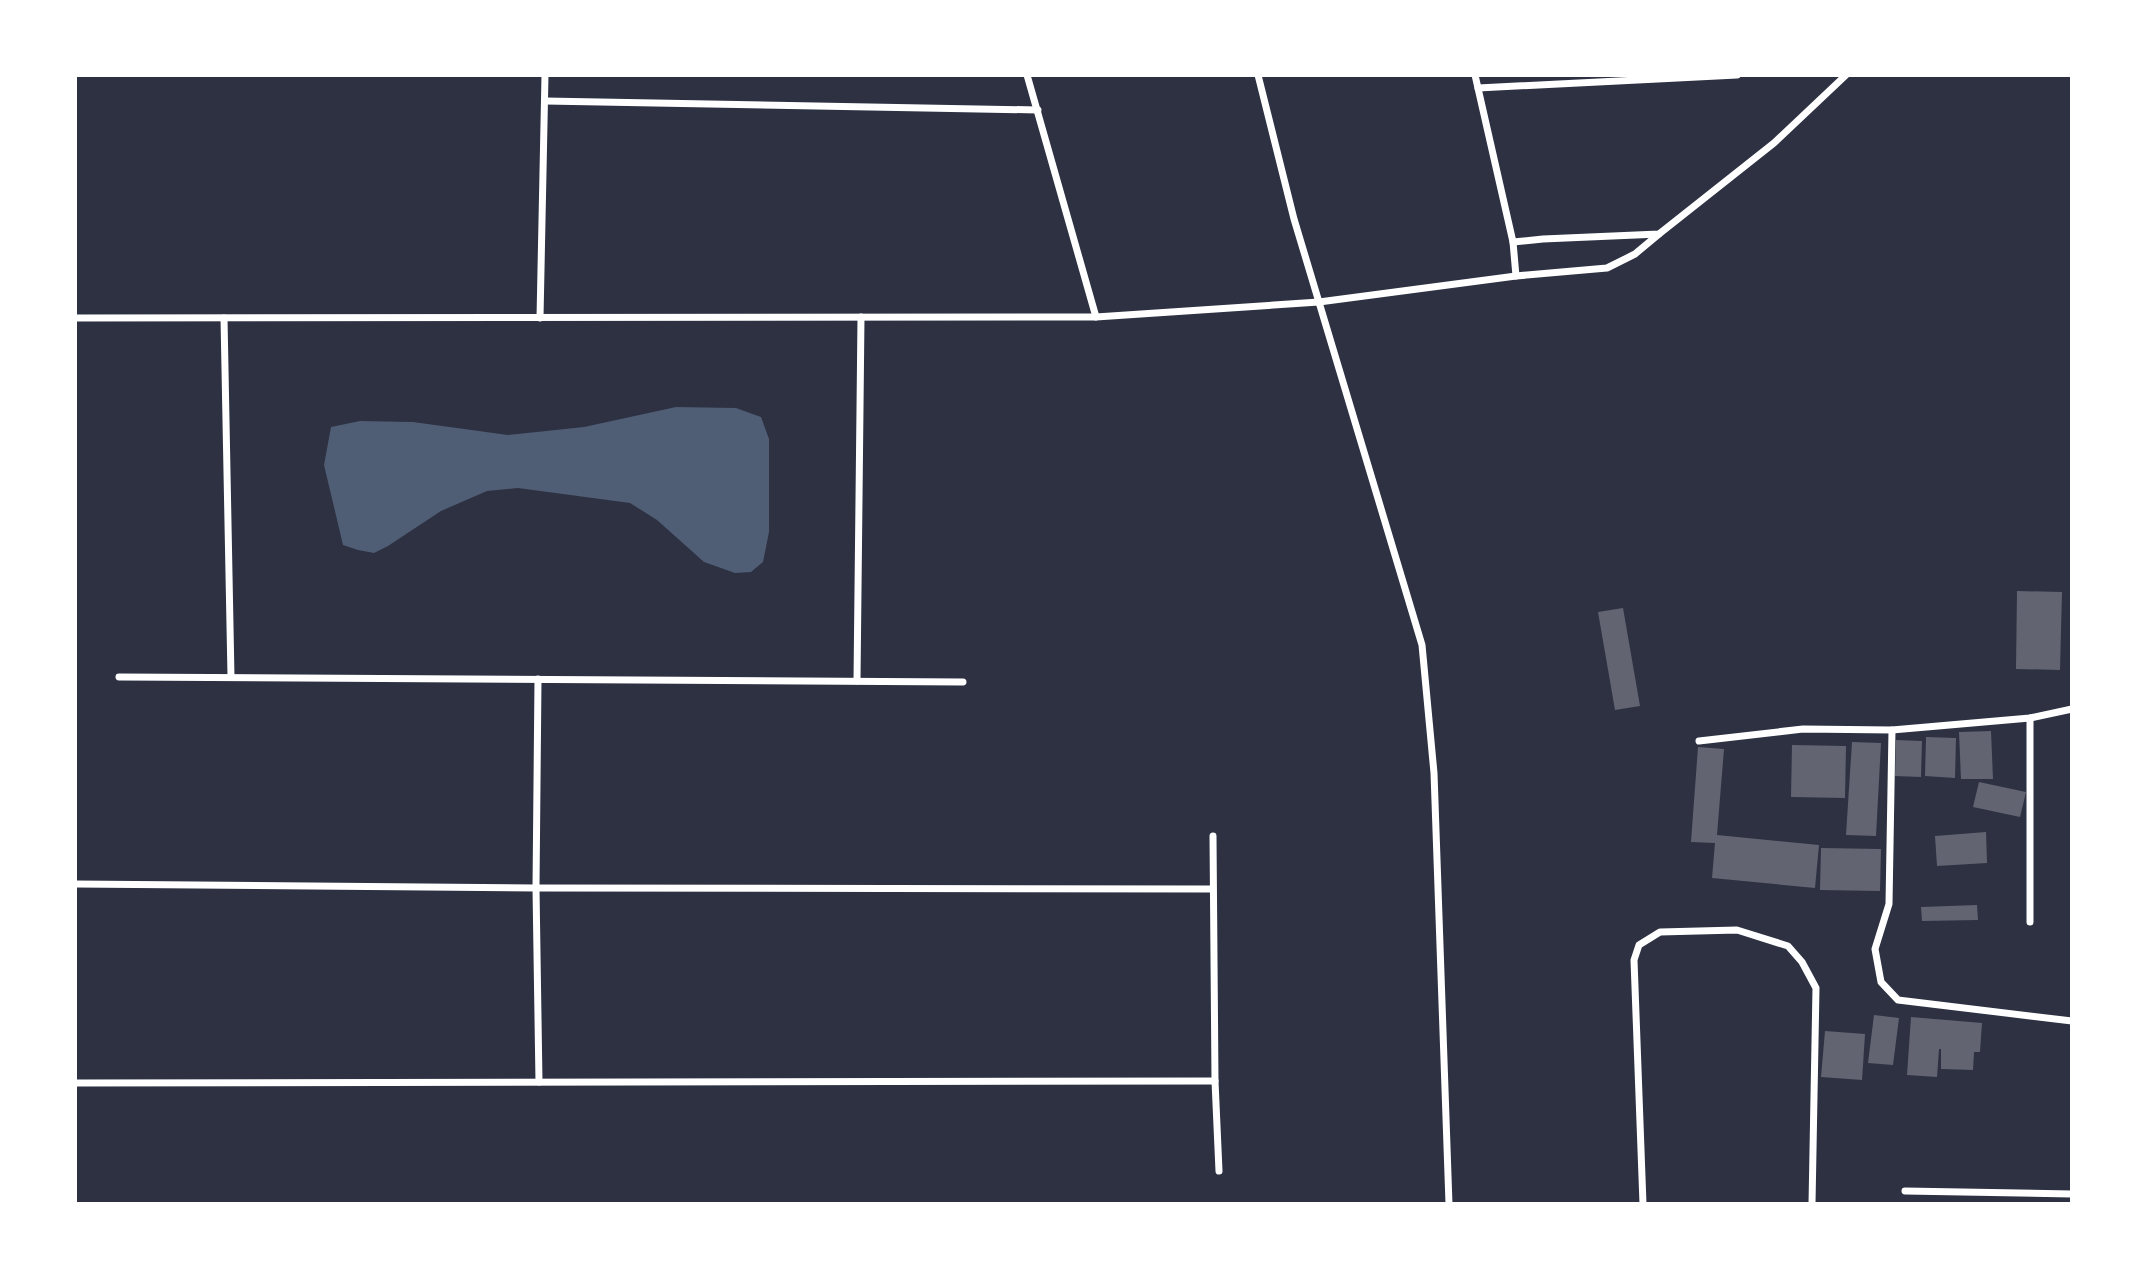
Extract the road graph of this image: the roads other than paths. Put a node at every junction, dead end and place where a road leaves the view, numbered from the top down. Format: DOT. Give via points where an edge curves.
graph roads {
  1 [pos="545,75"];
  2 [pos="1027,75"];
  3 [pos="1258,75"];
  4 [pos="1475,75"];
  5 [pos="1737,75"];
  6 [pos="1846,75"];
  7 [pos="1478,88"];
  8 [pos="545,101"];
  9 [pos="1038,110"];
  10 [pos="1659,234"];
  11 [pos="1513,242"];
  12 [pos="1516,276"];
  13 [pos="1319,302"];
  14 [pos="861,317"];
  15 [pos="1096,317"];
  16 [pos="75,318"];
  17 [pos="224,318"];
  18 [pos="540,318"];
  19 [pos="119,677"];
  20 [pos="231,677"];
  21 [pos="538,679"];
  22 [pos="857,681"];
  23 [pos="963,682"];
  24 [pos="2072,709"];
  25 [pos="2030,718"];
  26 [pos="1892,730"];
  27 [pos="1699,741"];
  28 [pos="1213,836"];
  29 [pos="75,884"];
  30 [pos="536,888"];
  31 [pos="1212,889"];
  32 [pos="2030,922"];
  33 [pos="2072,1021"];
  34 [pos="1215,1081"];
  35 [pos="538,1082"];
  36 [pos="75,1083"];
  37 [pos="1219,1171"];
  38 [pos="1905,1191"];
  39 [pos="2072,1194"];
  40 [pos="1449,1204"];
  41 [pos="1643,1204"];
  42 [pos="1812,1204"];
  1 -- 8 [label="street"];
  2 -- 9 [label="street"];
  3 -- 13 [label="street"];
  4 -- 7 [label="street"];
  5 -- 7 [label="street"];
  6 -- 10 [label="street" via="1774,143"];
  7 -- 11 [label="street"];
  8 -- 9 [label="street"];
  8 -- 18 [label="street"];
  9 -- 15 [label="street"];
  10 -- 11 [label="street"];
  10 -- 12 [label="street" via="1635,254 1607,268"];
  11 -- 12 [label="street"];
  12 -- 13 [label="street"];
  13 -- 15 [label="street"];
  13 -- 40 [label="street" via="1422,645 1434,773"];
  14 -- 15 [label="street"];
  14 -- 18 [label="street"];
  14 -- 22 [label="street"];
  16 -- 17 [label="street"];
  17 -- 18 [label="street"];
  17 -- 20 [label="street"];
  19 -- 20 [label="street"];
  20 -- 21 [label="street"];
  21 -- 22 [label="street"];
  21 -- 30 [label="street"];
  22 -- 23 [label="street"];
  24 -- 25 [label="street"];
  25 -- 26 [label="street"];
  25 -- 32 [label="street"];
  26 -- 27 [label="street" via="1803,729"];
  26 -- 33 [label="street" via="1888,904 1875,949 1881,982 1898,1000"];
  28 -- 31 [label="street"];
  29 -- 30 [label="street"];
  30 -- 31 [label="street"];
  30 -- 35 [label="street"];
  31 -- 34 [label="street"];
  34 -- 35 [label="street"];
  34 -- 37 [label="street"];
  35 -- 36 [label="street"];
  38 -- 39 [label="street"];
  41 -- 42 [label="street" via="1634,960 1639,945 1660,932 1737,930 1788,947 1816,988"];
}
